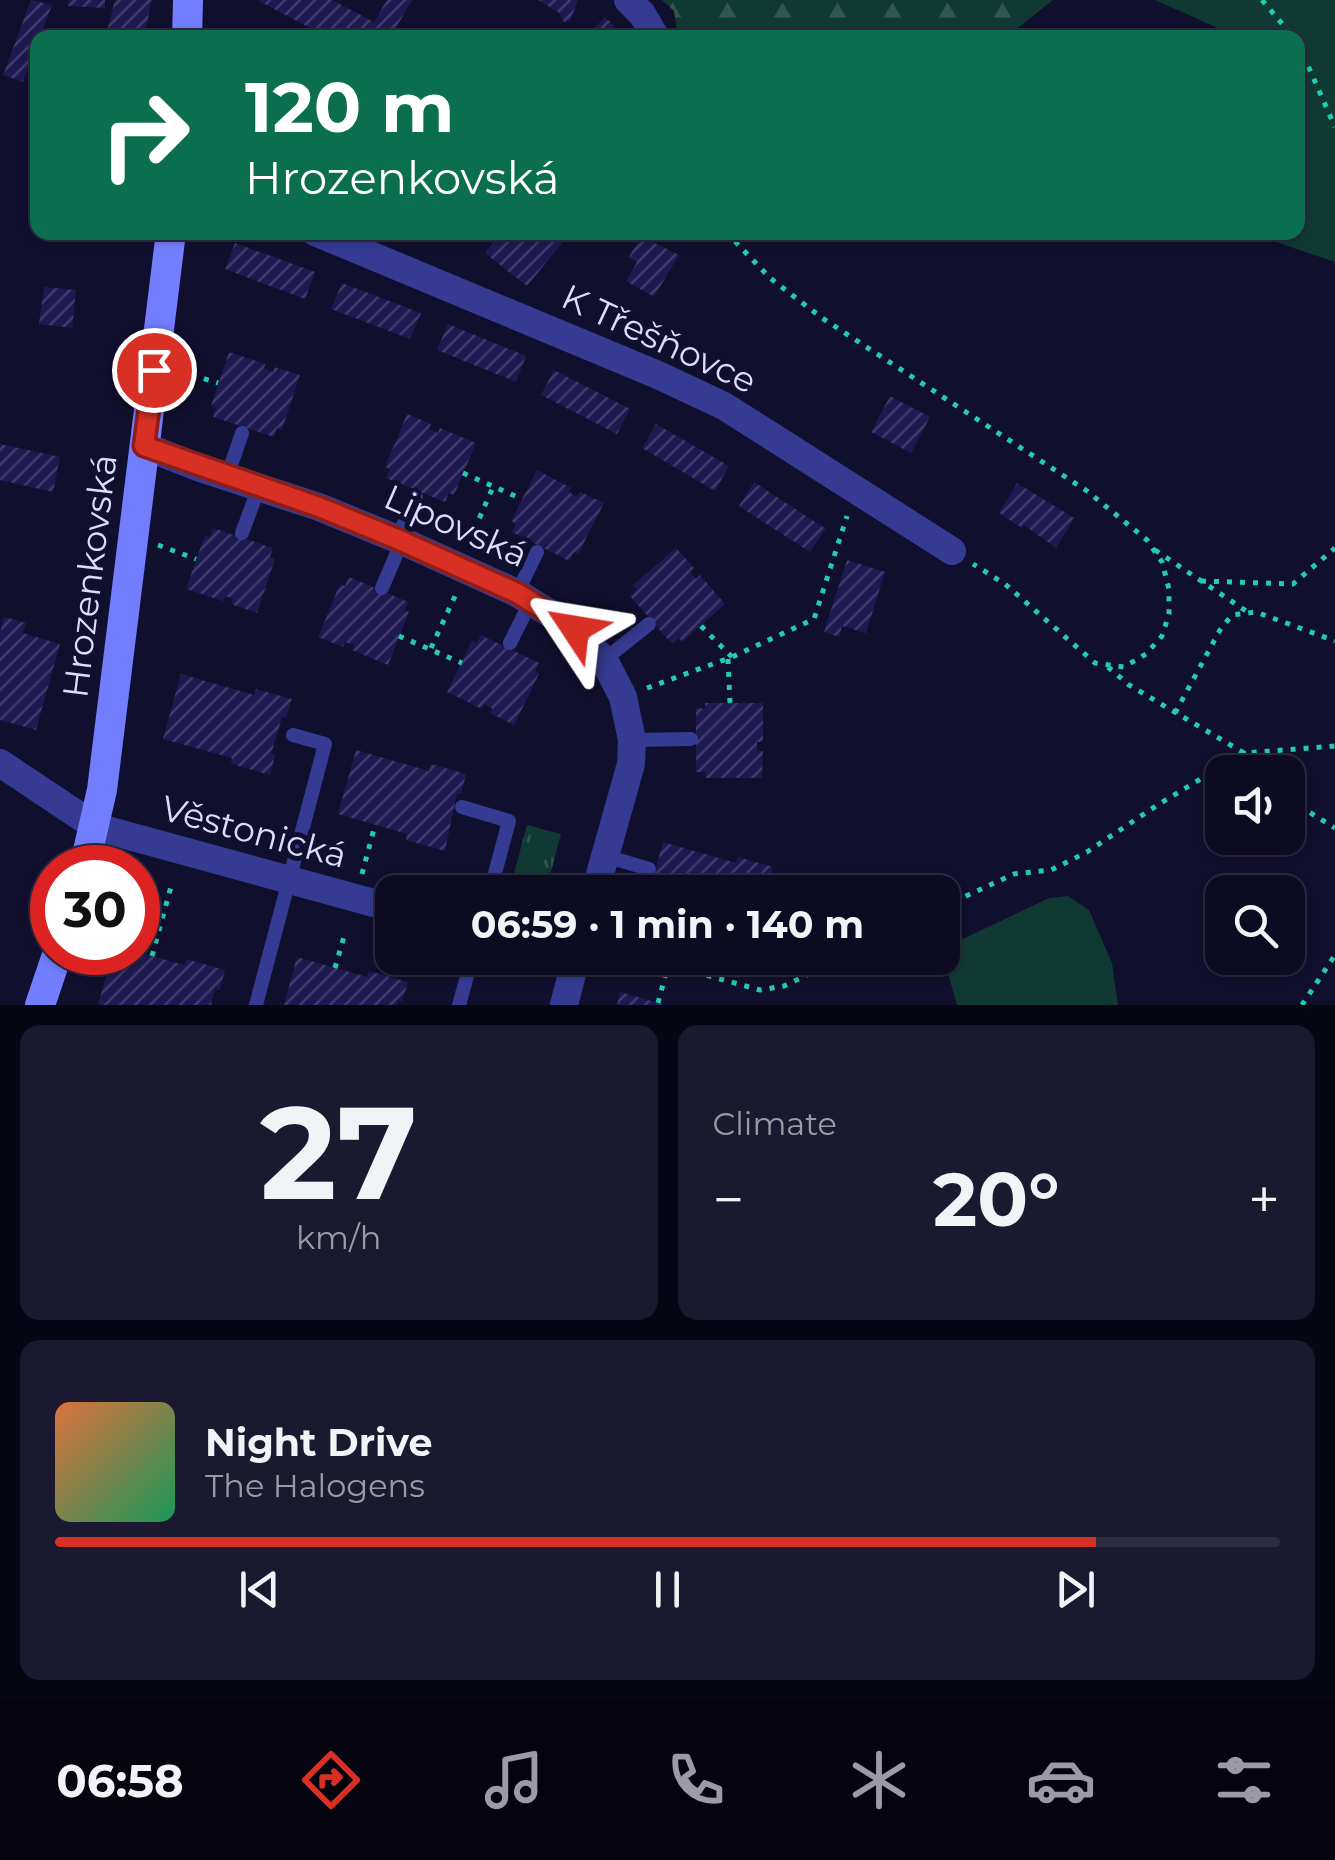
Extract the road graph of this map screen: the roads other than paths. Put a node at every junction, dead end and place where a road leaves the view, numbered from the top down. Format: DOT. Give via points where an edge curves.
graph roads {
  1 [pos="188,0"];
  2 [pos="628,0"];
  3 [pos="186,30"];
  4 [pos="651,30"];
  5 [pos="170,240"];
  6 [pos="333,240"];
  7 [pos="242,432"];
  8 [pos="144,446"];
  9 [pos="227,477"];
  10 [pos="258,487"];
  11 [pos="416,497"];
  12 [pos="242,533"];
  13 [pos="399,540"];
  14 [pos="952,551"];
  15 [pos="537,552"];
  16 [pos="382,588"];
  17 [pos="524,596"];
  18 [pos="649,624"];
  19 [pos="510,643"];
  20 [pos="604,660"];
  21 [pos="293,736"];
  22 [pos="692,739"];
  23 [pos="632,740"];
  24 [pos="0,763"];
  25 [pos="462,807"];
  26 [pos="96,827"];
  27 [pos="91,845"];
  28 [pos="605,856"];
  29 [pos="649,869"];
  30 [pos="495,875"];
  31 [pos="600,875"];
  32 [pos="288,881"];
  33 [pos="375,904"];
  34 [pos="50,975"];
  35 [pos="467,975"];
  36 [pos="570,975"];
  37 [pos="40,1005"];
  38 [pos="256,1005"];
  39 [pos="458,1005"];
  40 [pos="564,1005"];
  1 -- 3 [label="street"];
  2 -- 4 [label="street"];
  5 -- 8 [label="street, Hrozenkovská"];
  6 -- 14 [label="street, K Třešňovce" via="724,406"];
  7 -- 9 [label="lane"];
  8 -- 9 [label="street, Lipovská"];
  8 -- 26 [label="street, Hrozenkovská"];
  9 -- 10 [label="street, Lipovská"];
  10 -- 12 [label="lane"];
  10 -- 13 [label="street, Lipovská"];
  11 -- 13 [label="lane"];
  13 -- 16 [label="lane"];
  13 -- 17 [label="street, Lipovská"];
  15 -- 17 [label="lane"];
  17 -- 19 [label="lane"];
  17 -- 20 [label="street, Lipovská" via="568,622"];
  18 -- 20 [label="lane"];
  20 -- 23 [label="street, Lipovská"];
  21 -- 32 [label="lane" via="325,744"];
  22 -- 23 [label="lane"];
  23 -- 28 [label="street, Lipovská"];
  24 -- 26 [label="street, Věstonická"];
  25 -- 30 [label="lane" via="509,822"];
  26 -- 27 [label="street, Hrozenkovská"];
  26 -- 32 [label="street, Věstonická"];
  28 -- 29 [label="lane"];
  28 -- 31 [label="street, Lipovská"];
  32 -- 33 [label="street, Věstonická"];
  32 -- 38 [label="lane"];
  34 -- 37 [label="street"];
  35 -- 39 [label="lane"];
  36 -- 40 [label="street"];
}
